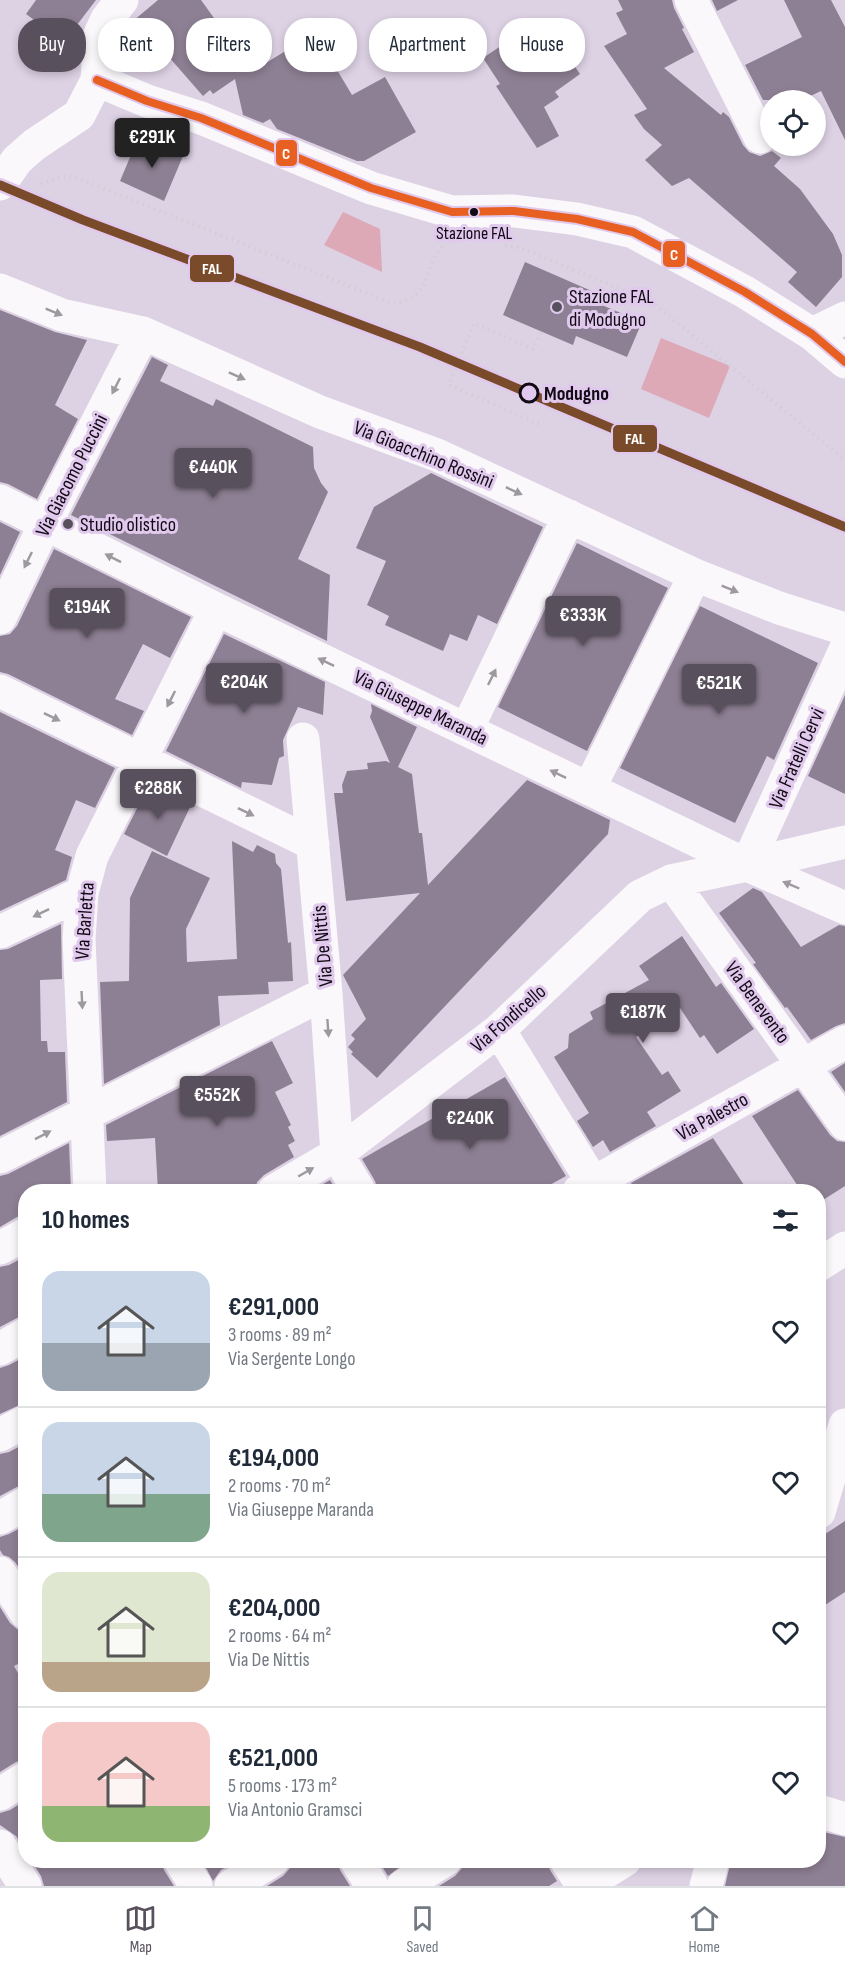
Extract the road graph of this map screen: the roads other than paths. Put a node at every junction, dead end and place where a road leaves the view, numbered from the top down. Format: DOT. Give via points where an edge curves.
graph roads {
  1 [pos="122,0"];
  2 [pos="691,0"];
  3 [pos="97,80"];
  4 [pos="760,137"];
  5 [pos="5,170"];
  6 [pos="0,290"];
  7 [pos="845,318"];
  8 [pos="143,333"];
  9 [pos="812,334"];
  10 [pos="845,362"];
  11 [pos="0,501"];
  12 [pos="569,516"];
  13 [pos="45,524"];
  14 [pos="695,575"];
  15 [pos="216,609"];
  16 [pos="0,618"];
  17 [pos="845,629"];
  18 [pos="845,651"];
  19 [pos="0,691"];
  20 [pos="467,729"];
  21 [pos="303,739"];
  22 [pos="140,760"];
  23 [pos="589,789"];
  24 [pos="845,842"];
  25 [pos="313,844"];
  26 [pos="747,865"];
  27 [pos="670,881"];
  28 [pos="82,893"];
  29 [pos="845,908"];
  30 [pos="0,932"];
  31 [pos="326,993"];
  32 [pos="499,1030"];
  33 [pos="845,1041"];
  34 [pos="803,1065"];
  35 [pos="87,1113"];
  36 [pos="845,1124"];
  37 [pos="337,1154"];
  38 [pos="0,1157"];
  39 [pos="90,1184"];
  40 [pos="286,1184"];
  41 [pos="355,1184"];
  42 [pos="588,1184"];
  43 [pos="597,1184"];
  44 [pos="18,1238"];
  45 [pos="0,1248"];
  46 [pos="845,1248"];
  47 [pos="826,1260"];
  48 [pos="18,1339"];
  49 [pos="0,1349"];
  50 [pos="845,1425"];
  51 [pos="18,1426"];
  52 [pos="0,1436"];
  53 [pos="828,1493"];
  54 [pos="18,1508"];
  55 [pos="0,1518"];
  56 [pos="0,1574"];
  57 [pos="17,1605"];
  58 [pos="18,1783"];
  59 [pos="0,1794"];
  60 [pos="826,1813"];
  61 [pos="845,1819"];
  62 [pos="0,1846"];
  63 [pos="185,1868"];
  64 [pos="260,1868"];
  65 [pos="361,1868"];
  66 [pos="432,1868"];
  67 [pos="606,1868"];
  68 [pos="711,1868"];
  69 [pos="580,1879"];
  70 [pos="26,1886"];
  71 [pos="196,1886"];
  72 [pos="231,1886"];
  73 [pos="372,1886"];
  74 [pos="403,1886"];
  75 [pos="706,1886"];
  1 -- 3 [label="street" via="100,34"];
  2 -- 4 [label="street"];
  3 -- 5 [label="street" via="79,115"];
  3 -- 9 [label="street" via="371,188 452,212 533,213 633,232 745,291"];
  6 -- 8 [label="street, Via Gioacchino Rossini, one-way" via="62,315"];
  7 -- 9 [label="street"];
  8 -- 12 [label="street, Via Gioacchino Rossini, one-way" via="320,412 437,455"];
  8 -- 13 [label="street, Via Giacomo Puccini, one-way"];
  9 -- 10 [label="street"];
  11 -- 13 [label="street, Via Giuseppe Maranda"];
  12 -- 14 [label="street, Via Gioacchino Rossini"];
  20 -- 12 [label="street, one-way"];
  15 -- 13 [label="street, Via Giuseppe Maranda, one-way"];
  13 -- 16 [label="street, Via Giacomo Puccini, one-way"];
  14 -- 17 [label="street, Via Gioacchino Rossini, one-way"];
  14 -- 23 [label="street"];
  20 -- 15 [label="street, Via Giuseppe Maranda, one-way"];
  15 -- 22 [label="street, Via Barletta, one-way"];
  18 -- 26 [label="street, Via Fratelli Cervi"];
  19 -- 22 [label="street, one-way"];
  23 -- 20 [label="street, Via Giuseppe Maranda, one-way"];
  21 -- 25 [label="street, Via De Nittis"];
  22 -- 25 [label="street, one-way"];
  22 -- 28 [label="street, Via Barletta" via="92,856"];
  23 -- 26 [label="street, Via Giuseppe Maranda"];
  24 -- 26 [label="street, Via Fondicello"];
  25 -- 31 [label="street, Via De Nittis"];
  26 -- 27 [label="street, Via Fondicello"];
  29 -- 26 [label="street, Via Giuseppe Maranda, one-way"];
  27 -- 32 [label="street, Via Fondicello" via="640,896"];
  27 -- 34 [label="street, Via Benevento"];
  28 -- 30 [label="street, one-way"];
  28 -- 35 [label="street, Via Barletta, one-way" via="79,939"];
  31 -- 35 [label="street"];
  31 -- 37 [label="street, Via De Nittis, one-way"];
  32 -- 37 [label="street, Via Fondicello"];
  32 -- 42 [label="street"];
  33 -- 34 [label="street, Via Palestro"];
  34 -- 36 [label="street, Via Benevento"];
  34 -- 43 [label="street, Via Palestro"];
  38 -- 35 [label="street, one-way"];
  35 -- 39 [label="street, Via Barletta"];
  40 -- 37 [label="street, Via Fondicello, one-way"];
  37 -- 41 [label="street"];
  44 -- 45 [label="street"];
  46 -- 47 [label="street"];
  48 -- 49 [label="street"];
  50 -- 53 [label="street"];
  51 -- 52 [label="street"];
  54 -- 55 [label="street"];
  56 -- 57 [label="street"];
  58 -- 59 [label="street"];
  60 -- 61 [label="street"];
  62 -- 70 [label="street"];
  63 -- 71 [label="street"];
  64 -- 72 [label="street"];
  65 -- 73 [label="street"];
  66 -- 74 [label="street"];
  67 -- 69 [label="street"];
  68 -- 75 [label="street"];
}
